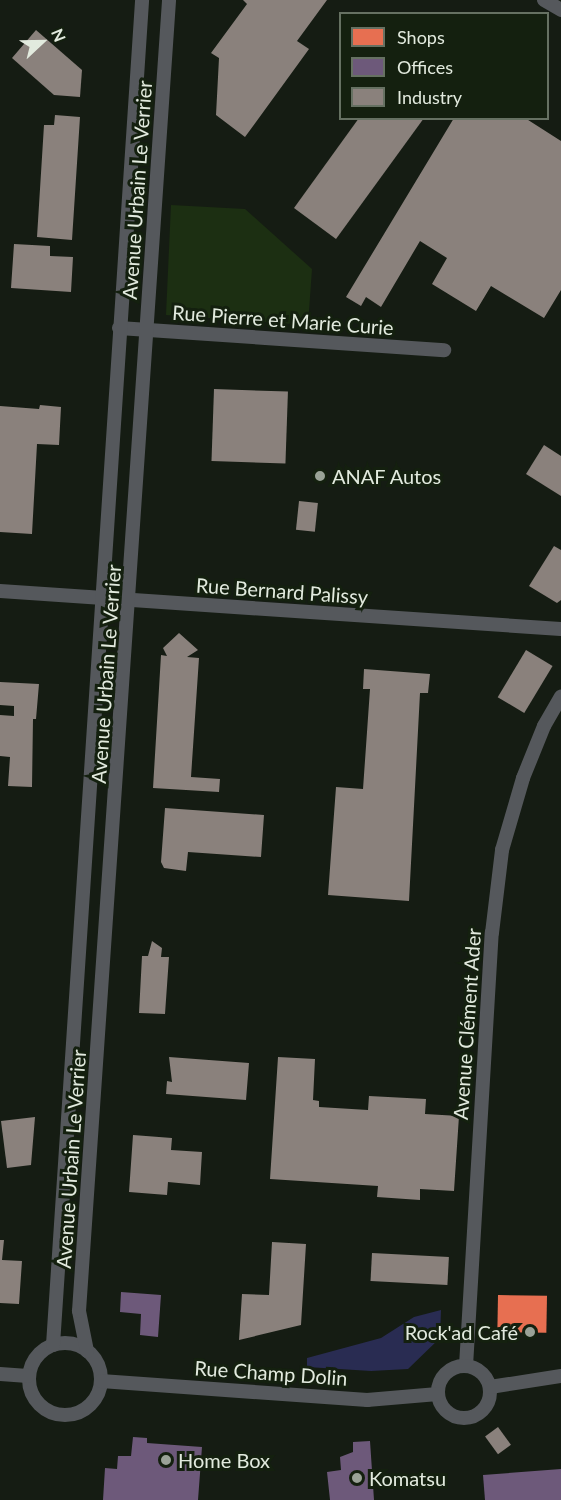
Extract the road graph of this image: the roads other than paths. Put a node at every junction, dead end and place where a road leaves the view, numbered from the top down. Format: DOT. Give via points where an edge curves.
graph roads {
  1 [pos="142,0"];
  2 [pos="169,0"];
  3 [pos="544,0"];
  4 [pos="561,10"];
  5 [pos="119,328"];
  6 [pos="148,330"];
  7 [pos="444,350"];
  8 [pos="0,591"];
  9 [pos="101,598"];
  10 [pos="131,600"];
  11 [pos="561,629"];
  12 [pos="561,697"];
  13 [pos="54,1345"];
  14 [pos="87,1351"];
  15 [pos="466,1366"];
  16 [pos="0,1374"];
  17 [pos="28,1376"];
  18 [pos="561,1376"];
  19 [pos="101,1381"];
  20 [pos="490,1386"];
  21 [pos="438,1394"];
  1 -- 5 [label="street, Avenue Urbain Le Verrier"];
  2 -- 6 [label="street, Avenue Urbain Le Verrier"];
  3 -- 4 [label="street"];
  5 -- 6 [label="street, Rue Pierre et Marie Curie"];
  5 -- 9 [label="street, Avenue Urbain Le Verrier"];
  6 -- 7 [label="street, Rue Pierre et Marie Curie"];
  6 -- 10 [label="street, Avenue Urbain Le Verrier"];
  8 -- 9 [label="street, Rue Bernard Palissy"];
  9 -- 10 [label="street, Rue Bernard Palissy"];
  9 -- 13 [label="street, Avenue Urbain Le Verrier"];
  10 -- 11 [label="street, Rue Bernard Palissy"];
  10 -- 14 [label="street, Avenue Urbain Le Verrier" via="80,1311"];
  12 -- 15 [label="street, Avenue Clément Ader" via="544,726 523,778 502,850 492,933"];
  13 -- 14 [label="street" via="65,1343"];
  13 -- 17 [label="street" via="36,1357"];
  14 -- 19 [label="street" via="100,1370"];
  15 -- 20 [label="street" via="481,1372"];
  15 -- 21 [label="street" via="446,1374"];
  16 -- 17 [label="street"];
  17 -- 19 [label="street" via="40,1406 61,1416 84,1411 93,1403"];
  18 -- 20 [label="street"];
  19 -- 21 [label="street, Rue Champ Dolin" via="367,1400"];
  20 -- 21 [label="street" via="483,1410 468,1418 445,1409"];
}
